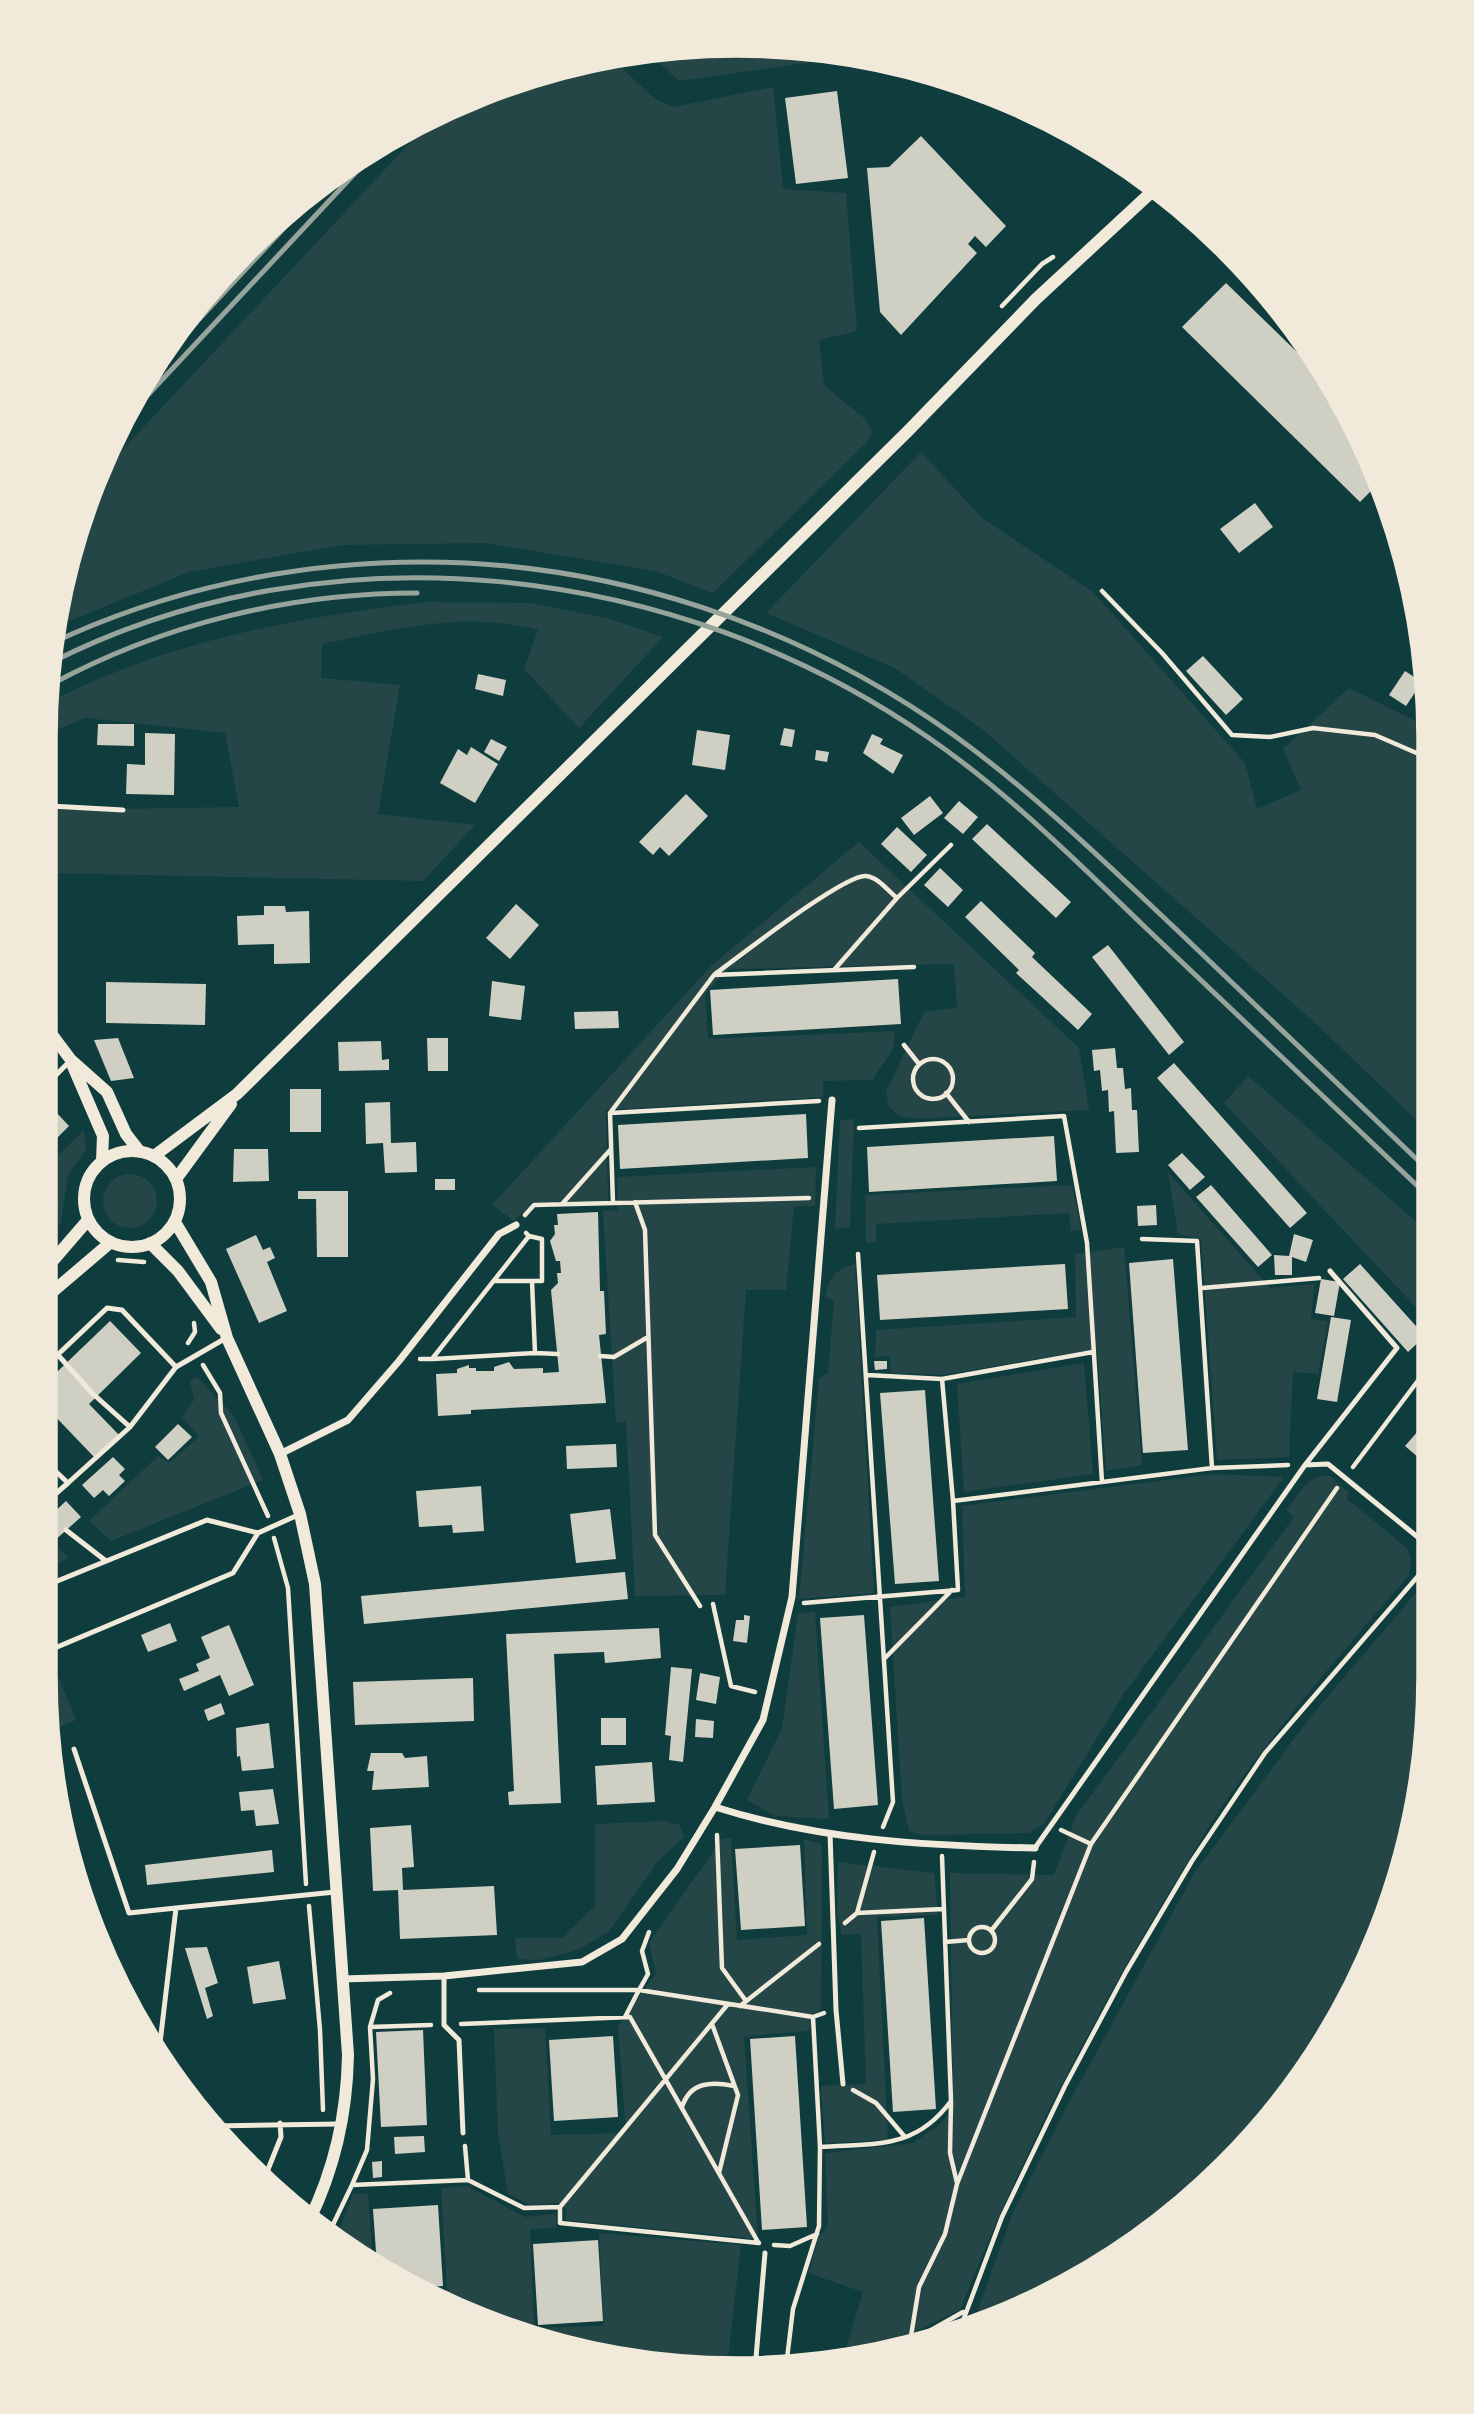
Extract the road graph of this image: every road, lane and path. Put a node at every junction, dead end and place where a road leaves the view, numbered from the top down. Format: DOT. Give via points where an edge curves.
graph roads {
  1 [pos="1149,195"];
  2 [pos="1102,591"];
  3 [pos="1418,753"];
  4 [pos="56,806"];
  5 [pos="123,810"];
  6 [pos="951,845"];
  7 [pos="897,898"];
  8 [pos="914,967"];
  9 [pos="834,970"];
  10 [pos="714,975"];
  11 [pos="56,1040"];
  12 [pos="904,1045"];
  13 [pos="71,1060"];
  14 [pos="919,1064"];
  15 [pos="56,1075"];
  16 [pos="946,1093"];
  17 [pos="237,1094"];
  18 [pos="832,1100"];
  19 [pos="610,1113"];
  20 [pos="969,1122"];
  21 [pos="859,1128"];
  22 [pos="611,1149"];
  23 [pos="147,1154"];
  24 [pos="102,1161"];
  25 [pos="176,1180"];
  26 [pos="824,1197"];
  27 [pos="635,1202"];
  28 [pos="613,1203"];
  29 [pos="561,1204"];
  30 [pos="88,1220"];
  31 [pos="175,1222"];
  32 [pos="516,1225"];
  33 [pos="529,1236"];
  34 [pos="1142,1239"];
  35 [pos="111,1242"];
  36 [pos="150,1243"];
  37 [pos="858,1254"];
  38 [pos="56,1257"];
  39 [pos="112,1259"];
  40 [pos="149,1264"];
  41 [pos="1330,1271"];
  42 [pos="1335,1277"];
  43 [pos="494,1280"];
  44 [pos="533,1281"];
  45 [pos="1202,1288"];
  46 [pos="56,1289"];
  47 [pos="192,1312"];
  48 [pos="227,1338"];
  49 [pos="648,1338"];
  50 [pos="1093,1352"];
  51 [pos="535,1353"];
  52 [pos="558,1354"];
  53 [pos="58,1355"];
  54 [pos="600,1356"];
  55 [pos="198,1357"];
  56 [pos="432,1359"];
  57 [pos="399,1361"];
  58 [pos="176,1367"];
  59 [pos="867,1375"];
  60 [pos="942,1379"];
  61 [pos="1418,1381"];
  62 [pos="130,1427"];
  63 [pos="280,1454"];
  64 [pos="1305,1465"];
  65 [pos="1212,1468"];
  66 [pos="56,1472"];
  67 [pos="1345,1477"];
  68 [pos="1102,1482"];
  69 [pos="68,1483"];
  70 [pos="56,1494"];
  71 [pos="953,1501"];
  72 [pos="300,1514"];
  73 [pos="271,1526"];
  74 [pos="66,1530"];
  75 [pos="258,1533"];
  76 [pos="1418,1537"];
  77 [pos="106,1561"];
  78 [pos="1418,1576"];
  79 [pos="56,1582"];
  80 [pos="952,1590"];
  81 [pos="881,1599"];
  82 [pos="713,1604"];
  83 [pos="790,1604"];
  84 [pos="700,1606"];
  85 [pos="56,1647"];
  86 [pos="884,1659"];
  87 [pos="769,1695"];
  88 [pos="74,1749"];
  89 [pos="893,1802"];
  90 [pos="715,1807"];
  91 [pos="730,1812"];
  92 [pos="830,1833"];
  93 [pos="1071,1835"];
  94 [pos="1091,1844"];
  95 [pos="941,1846"];
  96 [pos="1035,1847"];
  97 [pos="337,1892"];
  98 [pos="308,1895"];
  99 [pos="176,1908"];
  100 [pos="944,1909"];
  101 [pos="857,1913"];
  102 [pos="990,1931"];
  103 [pos="969,1940"];
  104 [pos="945,1942"];
  105 [pos="444,1976"];
  106 [pos="342,1979"];
  107 [pos="746,2001"];
  108 [pos="728,2004"];
  109 [pos="836,2010"];
  110 [pos="625,2017"];
  111 [pos="813,2017"];
  112 [pos="712,2024"];
  113 [pos="444,2025"];
  114 [pos="161,2039"];
  115 [pos="666,2079"];
  116 [pos="843,2084"];
  117 [pos="735,2086"];
  118 [pos="951,2101"];
  119 [pos="682,2108"];
  120 [pos="280,2123"];
  121 [pos="323,2123"];
  122 [pos="342,2124"];
  123 [pos="225,2126"];
  124 [pos="463,2132"];
  125 [pos="905,2137"];
  126 [pos="820,2147"];
  127 [pos="268,2170"];
  128 [pos="719,2173"];
  129 [pos="468,2180"];
  130 [pos="957,2184"];
  131 [pos="352,2185"];
  132 [pos="560,2207"];
  133 [pos="313,2210"];
  134 [pos="333,2225"];
  135 [pos="817,2234"];
  136 [pos="758,2243"];
  137 [pos="765,2253"];
  138 [pos="964,2311"];
  139 [pos="962,2320"];
  140 [pos="937,2328"];
  141 [pos="913,2335"];
  142 [pos="787,2356"];
  143 [pos="756,2358"];
  1 -- 17 [label="street" via="1037,299"];
  2 -- 3 [label="path" via="1232,735 1270,737 1313,728 1376,735"];
  4 -- 5 [label="lane"];
  6 -- 7 [label="path"];
  7 -- 9 [label="path"];
  7 -- 10 [label="path" via="875,879 856,877"];
  8 -- 9 [label="path"];
  9 -- 10 [label="path"];
  10 -- 19 [label="path"];
  11 -- 13 [label="street"];
  12 -- 14 [label="path"];
  13 -- 15 [label="lane"];
  13 -- 23 [label="street" via="107,1092 126,1134"];
  13 -- 24 [label="street" via="103,1136"];
  14 -- 16 [label="path" via="913,1078 918,1092 932,1098"];
  14 -- 16 [label="path" via="933,1059 947,1065 952,1080"];
  16 -- 20 [label="path"];
  17 -- 23 [label="street"];
  17 -- 25 [label="street"];
  18 -- 19 [label="path"];
  18 -- 26 [label="street"];
  19 -- 22 [label="path"];
  20 -- 21 [label="path"];
  20 -- 50 [label="path" via="1064,1116 1087,1243"];
  22 -- 28 [label="path"];
  22 -- 29 [label="path"];
  23 -- 24 [label="street" via="116,1153"];
  23 -- 25 [label="street" via="169,1169"];
  24 -- 30 [label="street" via="87,1182"];
  25 -- 31 [label="street" via="180,1194"];
  26 -- 27 [label="path"];
  26 -- 83 [label="street"];
  27 -- 28 [label="path"];
  27 -- 49 [label="path" via="645,1230"];
  28 -- 29 [label="path"];
  29 -- 32 [label="path" via="534,1205"];
  30 -- 35 [label="street"];
  30 -- 38 [label="street"];
  31 -- 36 [label="street"];
  31 -- 48 [label="street" via="211,1282"];
  32 -- 33 [label="path"];
  32 -- 57 [label="street" via="499,1234"];
  33 -- 43 [label="path"];
  33 -- 44 [label="path" via="542,1239 542,1281"];
  34 -- 45 [label="path" via="1197,1241"];
  35 -- 36 [label="street" via="125,1246"];
  35 -- 46 [label="street"];
  36 -- 48 [label="street" via="178,1271"];
  37 -- 59 [label="path"];
  39 -- 40 [label="path"];
  41 -- 42 [label="lane"];
  42 -- 45 [label="path"];
  42 -- 64 [label="lane" via="1397,1348"];
  43 -- 44 [label="path"];
  43 -- 56 [label="path"];
  44 -- 51 [label="path"];
  45 -- 65 [label="path"];
  47 -- 55 [label="path" via="195,1332 188,1343"];
  48 -- 55 [label="lane"];
  48 -- 63 [label="street"];
  49 -- 54 [label="path" via="614,1357"];
  49 -- 84 [label="path" via="655,1535"];
  50 -- 60 [label="path"];
  50 -- 68 [label="path"];
  51 -- 52 [label="path"];
  51 -- 56 [label="path"];
  53 -- 58 [label="lane" via="107,1308 122,1310"];
  53 -- 62 [label="lane"];
  55 -- 58 [label="lane"];
  55 -- 73 [label="path" via="220,1393 221,1413"];
  56 -- 57 [label="path"];
  57 -- 63 [label="street" via="348,1420"];
  58 -- 62 [label="lane"];
  59 -- 60 [label="path"];
  59 -- 81 [label="path"];
  60 -- 71 [label="path"];
  61 -- 67 [label="path"];
  62 -- 69 [label="lane"];
  63 -- 72 [label="street"];
  64 -- 65 [label="path"];
  64 -- 67 [label="lane" via="1328,1464"];
  64 -- 96 [label="lane"];
  65 -- 68 [label="path"];
  66 -- 69 [label="lane"];
  67 -- 76 [label="lane"];
  67 -- 94 [label="path"];
  68 -- 71 [label="path"];
  69 -- 70 [label="lane"];
  71 -- 80 [label="path" via="958,1590"];
  72 -- 73 [label="lane"];
  72 -- 97 [label="street" via="315,1584"];
  73 -- 75 [label="lane"];
  73 -- 98 [label="path" via="288,1588"];
  74 -- 77 [label="lane"];
  75 -- 77 [label="lane" via="207,1520"];
  75 -- 85 [label="lane" via="233,1573"];
  77 -- 79 [label="lane"];
  78 -- 138 [label="path" via="1265,1753 1192,1861 1065,2085 1002,2217"];
  80 -- 81 [label="path"];
  80 -- 86 [label="path"];
  81 -- 83 [label="path"];
  81 -- 86 [label="path"];
  82 -- 87 [label="path" via="732,1686"];
  83 -- 87 [label="street"];
  86 -- 89 [label="path"];
  87 -- 90 [label="street" via="763,1720"];
  88 -- 99 [label="lane" via="129,1913"];
  90 -- 91 [label="street"];
  90 -- 105 [label="street" via="677,1869 622,1939 582,1962"];
  91 -- 92 [label="street"];
  91 -- 107 [label="path" via="716,1837 722,1968"];
  92 -- 95 [label="street"];
  92 -- 109 [label="lane"];
  93 -- 94 [label="path"];
  94 -- 130 [label="path"];
  95 -- 96 [label="street"];
  95 -- 100 [label="path"];
  96 -- 102 [label="path" via="1032,1879"];
  97 -- 98 [label="lane"];
  97 -- 106 [label="street"];
  98 -- 99 [label="lane"];
  98 -- 121 [label="path"];
  99 -- 114 [label="lane"];
  100 -- 101 [label="path"];
  100 -- 104 [label="path"];
  102 -- 103 [label="path" via="977,1928"];
  102 -- 103 [label="path" via="995,1940 987,1951 973,1949"];
  103 -- 104 [label="path"];
  104 -- 118 [label="path"];
  105 -- 106 [label="street"];
  105 -- 113 [label="lane"];
  106 -- 122 [label="street" via="348,2055"];
  108 -- 110 [label="path" via="639,1990"];
  108 -- 111 [label="path"];
  108 -- 112 [label="path"];
  109 -- 111 [label="path"];
  109 -- 116 [label="lane"];
  110 -- 113 [label="path"];
  110 -- 115 [label="path" via="631,2017"];
  111 -- 126 [label="path"];
  112 -- 115 [label="path"];
  112 -- 117 [label="path"];
  113 -- 124 [label="lane" via="459,2040"];
  113 -- 131 [label="path" via="370,2027 373,2079 367,2150"];
  115 -- 119 [label="path"];
  115 -- 132 [label="path"];
  116 -- 125 [label="path" via="876,2103"];
  117 -- 119 [label="path" via="713,2082 694,2088"];
  117 -- 128 [label="path" via="738,2095"];
  118 -- 125 [label="path" via="922,2132"];
  118 -- 130 [label="path" via="950,2153"];
  119 -- 128 [label="path"];
  120 -- 121 [label="lane"];
  120 -- 123 [label="lane"];
  120 -- 127 [label="lane" via="281,2137"];
  121 -- 122 [label="lane"];
  122 -- 133 [label="street" via="335,2157"];
  124 -- 129 [label="path"];
  125 -- 126 [label="path" via="893,2142"];
  126 -- 135 [label="path"];
  128 -- 136 [label="path"];
  129 -- 131 [label="path"];
  129 -- 132 [label="path" via="524,2208"];
  130 -- 141 [label="path" via="944,2234 919,2287"];
  131 -- 134 [label="path"];
  132 -- 136 [label="path" via="560,2223"];
  135 -- 136 [label="path" via="790,2246"];
  135 -- 142 [label="path" via="793,2309"];
  137 -- 143 [label="lane"];
  138 -- 139 [label="path"];
  138 -- 140 [label="path"];
}
